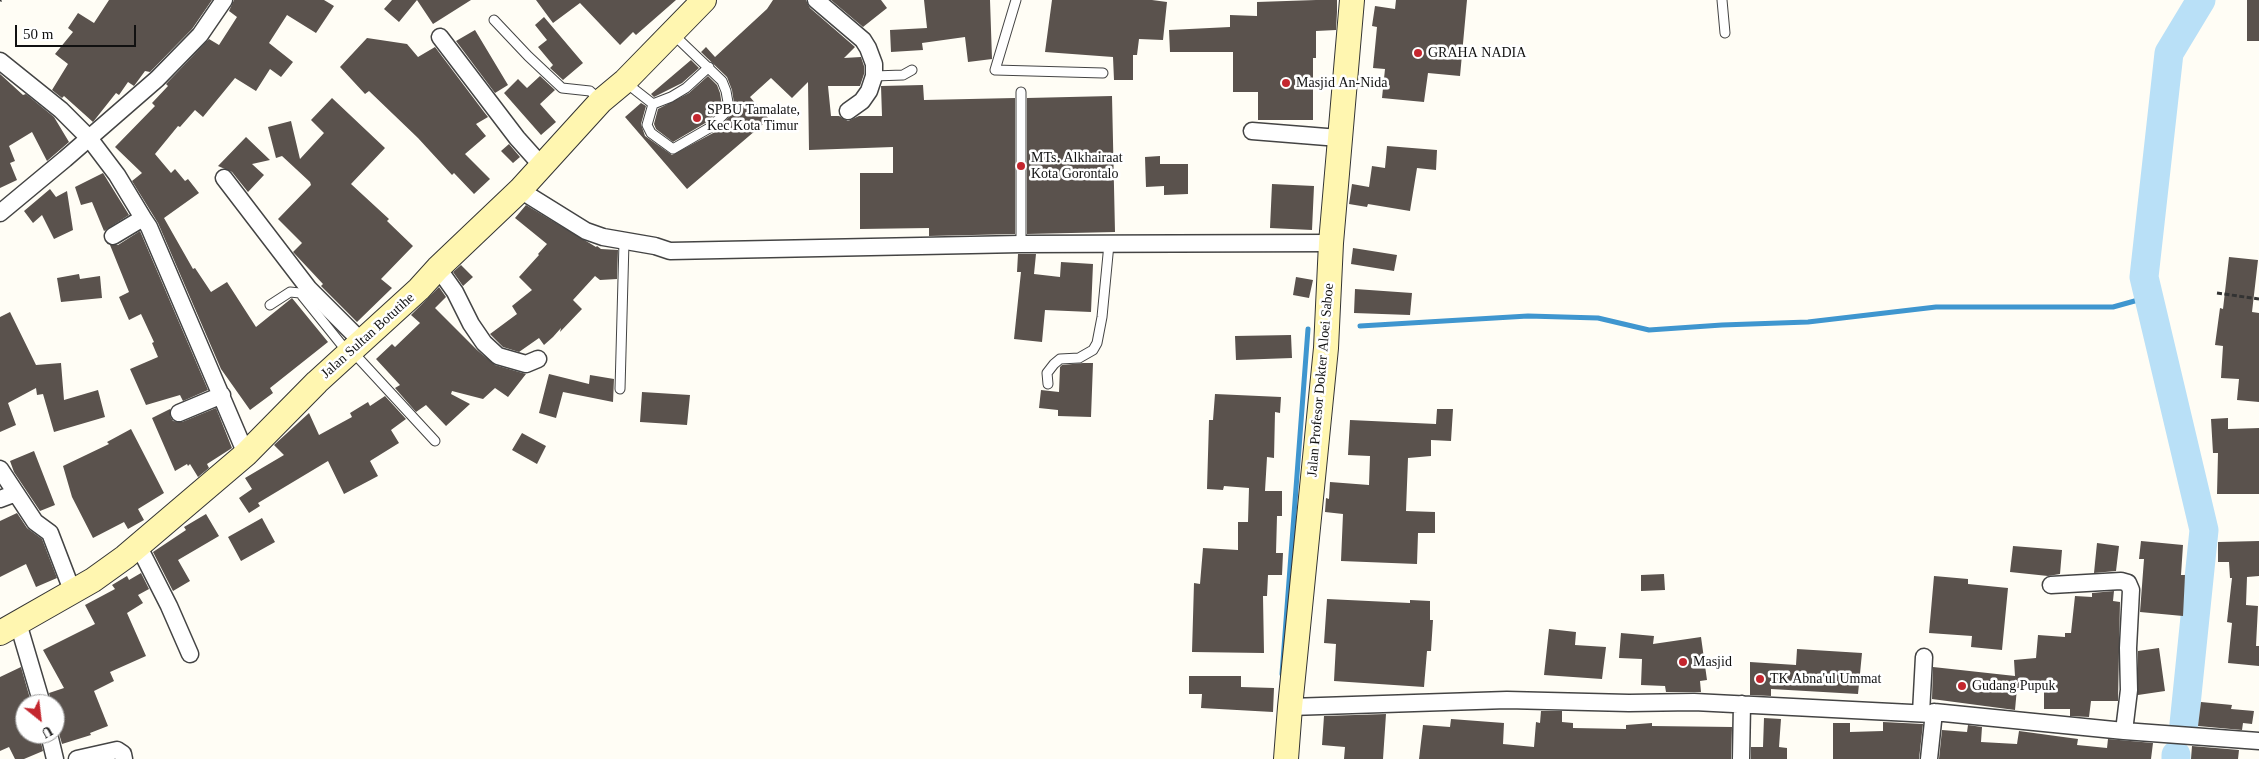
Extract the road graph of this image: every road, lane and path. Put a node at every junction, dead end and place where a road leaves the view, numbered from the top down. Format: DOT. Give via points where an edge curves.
graph roads {
  1 [pos="224,0"];
  2 [pos="704,0"];
  3 [pos="816,0"];
  4 [pos="1016,0"];
  5 [pos="1352,0"];
  6 [pos="1722,0"];
  7 [pos="494,20"];
  8 [pos="673,33"];
  9 [pos="1725,34"];
  10 [pos="440,37"];
  11 [pos="0,61"];
  12 [pos="709,67"];
  13 [pos="912,70"];
  14 [pos="1103,73"];
  15 [pos="874,76"];
  16 [pos="624,81"];
  17 [pos="1021,92"];
  18 [pos="601,101"];
  19 [pos="653,104"];
  20 [pos="848,111"];
  21 [pos="1252,131"];
  22 [pos="89,138"];
  23 [pos="1339,138"];
  24 [pos="542,166"];
  25 [pos="224,178"];
  26 [pos="520,190"];
  27 [pos="0,213"];
  28 [pos="143,218"];
  29 [pos="113,236"];
  30 [pos="624,242"];
  31 [pos="1021,244"];
  32 [pos="1109,244"];
  33 [pos="1331,244"];
  34 [pos="438,268"];
  35 [pos="2217,293"];
  36 [pos="2259,299"];
  37 [pos="270,305"];
  38 [pos="356,346"];
  39 [pos="538,359"];
  40 [pos="1048,384"];
  41 [pos="620,389"];
  42 [pos="222,395"];
  43 [pos="179,413"];
  44 [pos="435,441"];
  45 [pos="246,454"];
  46 [pos="0,469"];
  47 [pos="16,493"];
  48 [pos="0,500"];
  49 [pos="138,546"];
  50 [pos="2051,585"];
  51 [pos="73,593"];
  52 [pos="9,628"];
  53 [pos="190,654"];
  54 [pos="1924,657"];
  55 [pos="38,694"];
  56 [pos="1742,704"];
  57 [pos="1290,707"];
  58 [pos="1927,712"];
  59 [pos="2124,731"];
  60 [pos="2259,740"];
  61 [pos="51,744"];
  62 [pos="55,759"];
  63 [pos="77,759"];
  64 [pos="124,759"];
  65 [pos="1286,759"];
  66 [pos="1741,759"];
  67 [pos="1929,759"];
  1 -- 22 [label="street" via="200,35 182,54"];
  2 -- 8 [label="main road, Jalan Sultan Botutihe"];
  3 -- 15 [label="street" via="862,40 874,64"];
  4 -- 14 [label="lane" via="995,70"];
  5 -- 23 [label="main road, Jalan Profesor Dokter Aloei Saboe"];
  6 -- 9 [label="lane"];
  7 -- 18 [label="lane" via="562,88 590,91"];
  8 -- 12 [label="lane"];
  8 -- 16 [label="main road, Jalan Sultan Botutihe"];
  10 -- 24 [label="street"];
  11 -- 22 [label="street" via="61,110"];
  12 -- 19 [label="lane" via="686,88"];
  12 -- 19 [label="lane" via="722,81 728,108 710,127 673,149 668,147 651,133 647,125"];
  13 -- 15 [label="lane" via="903,75"];
  15 -- 20 [label="street" via="869,91"];
  16 -- 18 [label="main road, Jalan Sultan Botutihe"];
  16 -- 19 [label="lane"];
  17 -- 31 [label="lane"];
  18 -- 24 [label="main road, Jalan Sultan Botutihe"];
  21 -- 23 [label="street"];
  22 -- 27 [label="street"];
  22 -- 28 [label="street" via="117,175"];
  23 -- 33 [label="main road, Jalan Profesor Dokter Aloei Saboe"];
  24 -- 26 [label="main road, Jalan Sultan Botutihe"];
  25 -- 38 [label="street"];
  26 -- 30 [label="street" via="586,231"];
  26 -- 34 [label="main road, Jalan Sultan Botutihe"];
  28 -- 29 [label="street"];
  28 -- 42 [label="street" via="157,243"];
  30 -- 31 [label="street" via="670,251"];
  30 -- 41 [label="lane"];
  31 -- 32 [label="street"];
  32 -- 33 [label="street"];
  32 -- 40 [label="lane" via="1097,342 1085,355 1060,359 1054,364 1047,374"];
  33 -- 57 [label="main road, Jalan Profesor Dokter Aloei Saboe" via="1326,348"];
  34 -- 38 [label="main road, Jalan Sultan Botutihe"];
  34 -- 39 [label="street" via="471,324 498,356 526,364"];
  35 -- 36 [label="path"];
  37 -- 38 [label="lane" via="290,292 300,293 341,344"];
  38 -- 44 [label="lane"];
  38 -- 45 [label="main road, Jalan Sultan Botutihe"];
  42 -- 43 [label="street"];
  42 -- 45 [label="street"];
  45 -- 49 [label="main road, Jalan Sultan Botutihe"];
  46 -- 47 [label="street"];
  47 -- 48 [label="street"];
  47 -- 51 [label="street" via="36,522 50,533"];
  49 -- 51 [label="main road, Jalan Sultan Botutihe"];
  49 -- 53 [label="street"];
  50 -- 59 [label="street" via="2121,581 2128,583 2132,590 2129,690"];
  51 -- 52 [label="main road, Jalan Sultan Botutihe"];
  52 -- 55 [label="street"];
  54 -- 58 [label="street"];
  56 -- 57 [label="street" via="1507,700"];
  56 -- 58 [label="street"];
  56 -- 66 [label="street"];
  57 -- 65 [label="main road, Jalan Profesor Dokter Aloei Saboe"];
  58 -- 59 [label="street"];
  58 -- 67 [label="street"];
  59 -- 60 [label="street"];
  61 -- 62 [label="street"];
  63 -- 64 [label="street" via="117,750"];
}
